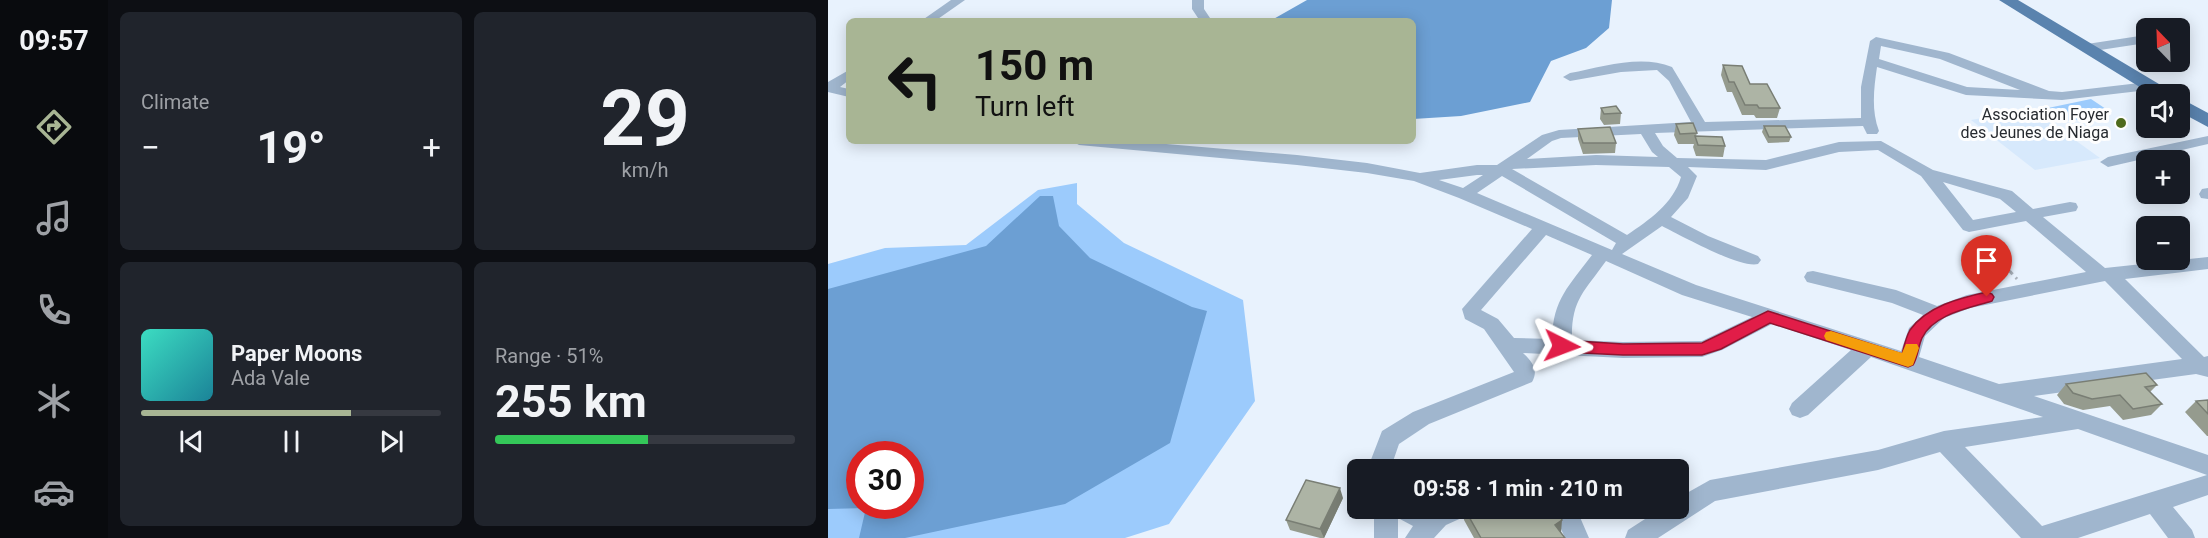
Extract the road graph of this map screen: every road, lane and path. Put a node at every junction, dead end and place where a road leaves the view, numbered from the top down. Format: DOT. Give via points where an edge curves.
graph roads {
  1 [pos="959,0"];
  2 [pos="1198,0"];
  3 [pos="2007,0"];
  4 [pos="932,18"];
  5 [pos="1204,18"];
  6 [pos="2136,41"];
  7 [pos="2087,48"];
  8 [pos="1872,61"];
  9 [pos="846,77"];
  10 [pos="1570,77"];
  11 [pos="2146,84"];
  12 [pos="828,88"];
  13 [pos="2136,91"];
  14 [pos="846,92"];
  15 [pos="2044,94"];
  16 [pos="2190,110"];
  17 [pos="2208,121"];
  18 [pos="1866,122"];
  19 [pos="1700,126"];
  20 [pos="1646,130"];
  21 [pos="2208,140"];
  22 [pos="1113,144"];
  23 [pos="1881,145"];
  24 [pos="2108,162"];
  25 [pos="1675,164"];
  26 [pos="1507,167"];
  27 [pos="1927,173"];
  28 [pos="1417,177"];
  29 [pos="1465,194"];
  30 [pos="2070,207"];
  31 [pos="2031,214"];
  32 [pos="1660,218"];
  33 [pos="1969,226"];
  34 [pos="1543,228"];
  35 [pos="1628,243"];
  36 [pos="1606,256"];
  37 [pos="1752,260"];
  38 [pos="2208,263"];
  39 [pos="2105,274"];
  40 [pos="1812,278"];
  41 [pos="2027,288"];
  42 [pos="1938,313"];
  43 [pos="1768,317"];
  44 [pos="1562,346"];
  45 [pos="1868,348"];
  46 [pos="1512,350"];
  47 [pos="1908,361"];
  48 [pos="2205,367"];
  49 [pos="1996,393"];
  50 [pos="1800,409"];
  51 [pos="2081,420"];
  52 [pos="1944,441"];
  53 [pos="1382,459"];
  54 [pos="2208,465"];
  55 [pos="2208,485"];
  56 [pos="2155,502"];
  57 [pos="1386,519"];
  58 [pos="1442,519"];
  59 [pos="1569,519"];
  60 [pos="1386,538"];
  61 [pos="1417,538"];
  62 [pos="1577,538"];
  63 [pos="1637,538"];
  64 [pos="2037,538"];
  65 [pos="2042,538"];
  66 [pos="2183,538"];
  1 -- 4 [label="street"];
  2 -- 5 [label="street"];
  3 -- 7 [label="main road"];
  6 -- 7 [label="street"];
  7 -- 11 [label="main road"];
  8 -- 15 [label="street" via="1966,91"];
  8 -- 15 [label="street" via="1876,41 1944,56"];
  8 -- 18 [label="street"];
  9 -- 12 [label="street"];
  10 -- 19 [label="street" via="1659,65 1670,73"];
  12 -- 14 [label="street"];
  13 -- 15 [label="street"];
  16 -- 17 [label="main road"];
  18 -- 19 [label="street"];
  18 -- 23 [label="street"];
  19 -- 20 [label="street"];
  20 -- 25 [label="street" via="1657,149"];
  20 -- 26 [label="street" via="1552,136"];
  21 -- 24 [label="street"];
  22 -- 28 [label="street" via="1297,160"];
  23 -- 25 [label="street" via="1839,147 1766,165"];
  23 -- 27 [label="street"];
  25 -- 26 [label="street" via="1587,160"];
  25 -- 32 [label="street" via="1689,176 1688,181 1679,199"];
  26 -- 28 [label="street"];
  26 -- 29 [label="street"];
  26 -- 35 [label="street"];
  27 -- 31 [label="street" via="2006,195"];
  27 -- 33 [label="street"];
  28 -- 29 [label="street"];
  29 -- 34 [label="street"];
  30 -- 31 [label="street"];
  31 -- 33 [label="street"];
  31 -- 39 [label="street"];
  32 -- 35 [label="street"];
  32 -- 37 [label="street"];
  33 -- 41 [label="path"];
  34 -- 36 [label="street"];
  34 -- 46 [label="street" via="1471,309 1472,314 1491,324"];
  35 -- 36 [label="street"];
  36 -- 43 [label="street"];
  36 -- 44 [label="street" via="1568,300 1562,317"];
  38 -- 39 [label="street"];
  39 -- 41 [label="street"];
  39 -- 48 [label="street"];
  40 -- 42 [label="street" via="1896,297"];
  41 -- 42 [label="street"];
  42 -- 47 [label="street" via="1916,333"];
  43 -- 44 [label="street" via="1702,349"];
  43 -- 45 [label="street"];
  44 -- 46 [label="street" via="1524,344"];
  45 -- 47 [label="street"];
  45 -- 50 [label="street"];
  46 -- 53 [label="street" via="1524,366 1525,376 1420,418 1390,438"];
  47 -- 49 [label="street"];
  48 -- 49 [label="street"];
  49 -- 51 [label="street"];
  51 -- 52 [label="street"];
  51 -- 54 [label="street"];
  52 -- 63 [label="street" via="1878,460 1710,491"];
  52 -- 64 [label="street"];
  55 -- 56 [label="street"];
  56 -- 65 [label="street"];
  56 -- 66 [label="street"];
  57 -- 60 [label="street"];
  58 -- 61 [label="street"];
  59 -- 62 [label="street"];
}
